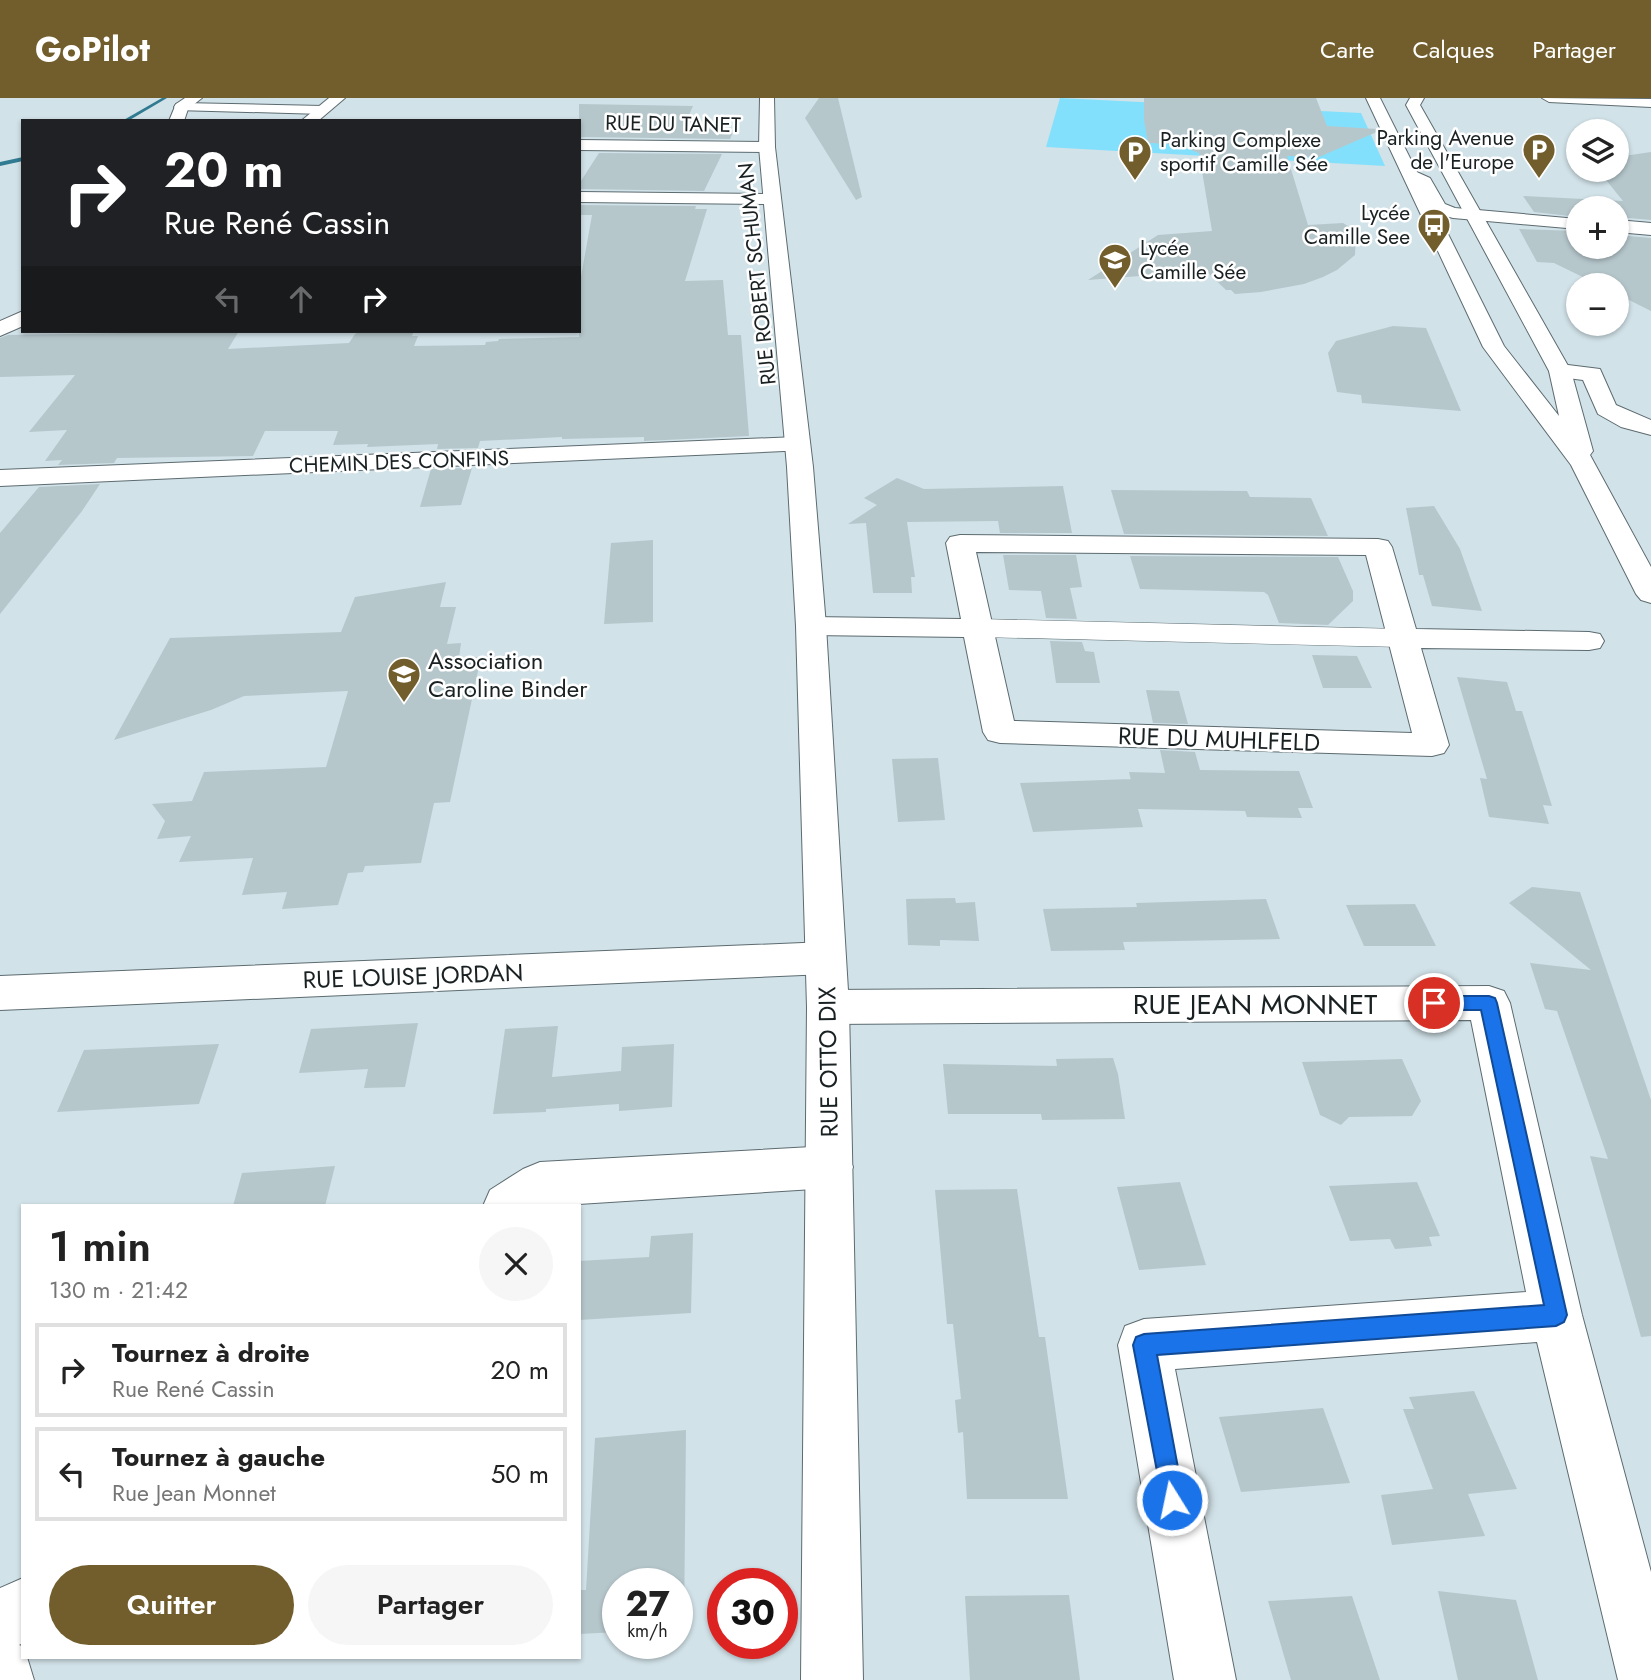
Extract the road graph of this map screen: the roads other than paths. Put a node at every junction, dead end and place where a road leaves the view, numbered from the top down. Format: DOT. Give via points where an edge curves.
graph roads {
  1 [pos="195,98"];
  2 [pos="338,98"];
  3 [pos="767,98"];
  4 [pos="1373,98"];
  5 [pos="1384,98"];
  6 [pos="1407,98"];
  7 [pos="1549,98"];
  8 [pos="1651,103"];
  9 [pos="323,110"];
  10 [pos="179,114"];
  11 [pos="311,119"];
  12 [pos="581,145"];
  13 [pos="767,147"];
  14 [pos="1410,174"];
  15 [pos="581,197"];
  16 [pos="772,199"];
  17 [pos="1474,217"];
  18 [pos="1566,223"];
  19 [pos="1629,227"];
  20 [pos="1651,229"];
  21 [pos="21,318"];
  22 [pos="0,330"];
  23 [pos="1560,371"];
  24 [pos="1641,425"];
  25 [pos="797,445"];
  26 [pos="1583,464"];
  27 [pos="2,480"];
  28 [pos="1651,594"];
  29 [pos="811,626"];
  30 [pos="979,628"];
  31 [pos="1402,638"];
  32 [pos="1589,641"];
  33 [pos="826,958"];
  34 [pos="0,993"];
  35 [pos="828,1007"];
  36 [pos="830,1167"];
  37 [pos="510,1204"];
  38 [pos="1556,1315"];
  39 [pos="21,1609"];
  40 [pos="0,1622"];
  41 [pos="0,1668"];
  42 [pos="3,1680"];
  43 [pos="832,1680"];
  44 [pos="1205,1680"];
  45 [pos="1649,1680"];
  1 -- 10 [label="street"];
  2 -- 9 [label="street"];
  3 -- 13 [label="street, RUE ROBERT SCHUMAN"];
  4 -- 14 [label="street"];
  5 -- 6 [label="street"];
  6 -- 17 [label="street"];
  7 -- 8 [label="street"];
  9 -- 10 [label="street"];
  9 -- 11 [label="street"];
  12 -- 13 [label="street, RUE DU TANET"];
  13 -- 16 [label="street, RUE ROBERT SCHUMAN"];
  14 -- 17 [label="street" via="1424,182 1438,208"];
  14 -- 26 [label="street" via="1494,347"];
  15 -- 16 [label="street"];
  16 -- 25 [label="street, RUE ROBERT SCHUMAN"];
  17 -- 18 [label="street"];
  17 -- 23 [label="street"];
  19 -- 20 [label="street"];
  21 -- 22 [label="street"];
  23 -- 24 [label="street" via="1592,374 1606,409"];
  23 -- 26 [label="street"];
  25 -- 27 [label="street, CHEMIN DES CONFINS"];
  25 -- 29 [label="street, RUE OTTO DIX"];
  26 -- 28 [label="street"];
  29 -- 30 [label="street"];
  29 -- 33 [label="street, RUE OTTO DIX"];
  30 -- 31 [label="street"];
  30 -- 31 [label="street, RUE DU MUHLFELD" via="960,543 1378,547"];
  30 -- 31 [label="street, RUE DU MUHLFELD" via="1000,732 1432,745"];
  31 -- 32 [label="street"];
  33 -- 34 [label="street, RUE LOUISE JORDAN"];
  33 -- 35 [label="street, RUE OTTO DIX"];
  35 -- 36 [label="street, RUE OTTO DIX"];
  35 -- 38 [label="street, RUE JEAN MONNET" via="1489,1003"];
  36 -- 37 [label="street" via="540,1184"];
  36 -- 43 [label="street, RUE OTTO DIX"];
  38 -- 44 [label="street" via="1144,1345"];
  38 -- 45 [label="street, RUE JEAN MONNET"];
  39 -- 40 [label="street"];
  41 -- 42 [label="street"];
}
